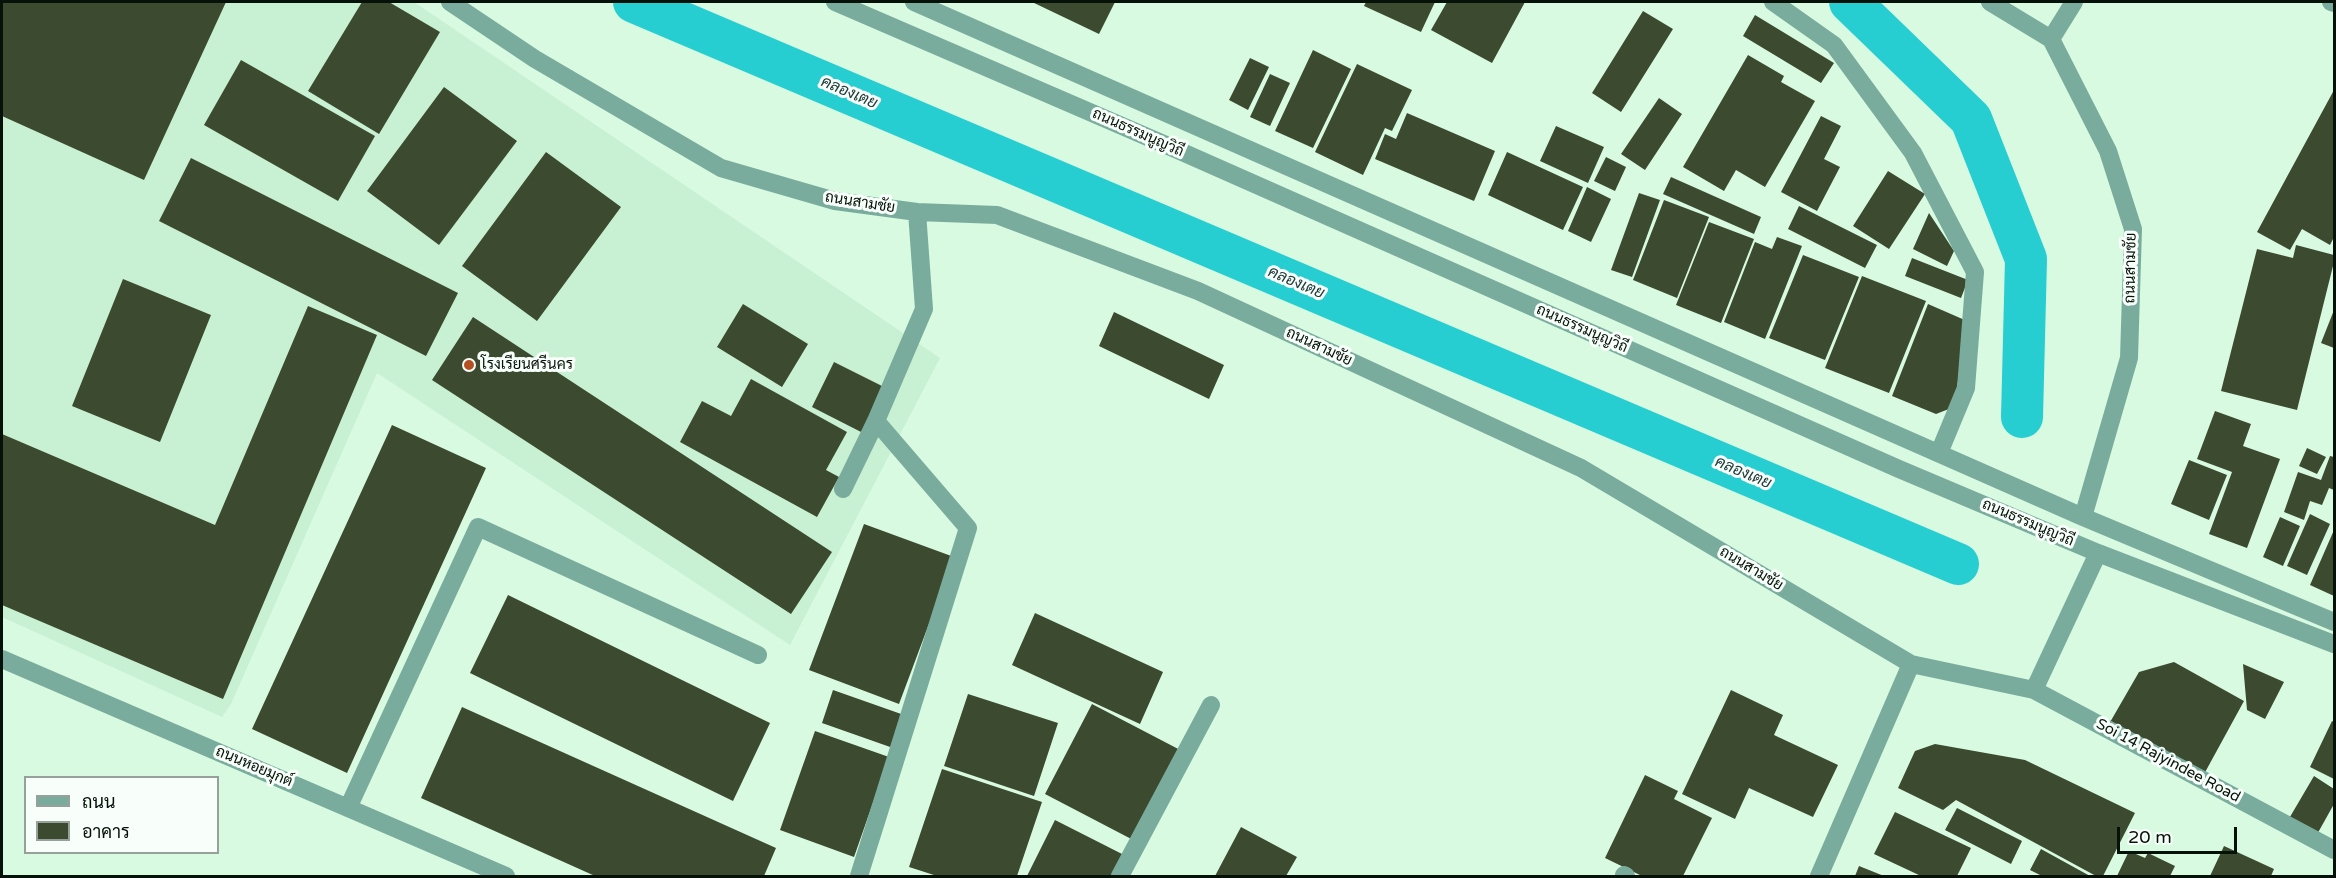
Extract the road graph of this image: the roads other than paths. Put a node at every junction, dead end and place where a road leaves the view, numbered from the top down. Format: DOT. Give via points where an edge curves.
graph roads {
  1 [pos="450,2"];
  2 [pos="835,2"];
  3 [pos="914,2"];
  4 [pos="1773,2"];
  5 [pos="1990,2"];
  6 [pos="2074,2"];
  7 [pos="2051,39"];
  8 [pos="917,212"];
  9 [pos="876,422"];
  10 [pos="1939,453"];
  11 [pos="843,489"];
  12 [pos="2084,517"];
  13 [pos="2098,553"];
  14 [pos="2334,622"];
  15 [pos="2334,644"];
  16 [pos="758,655"];
  17 [pos="2,659"];
  18 [pos="1911,664"];
  19 [pos="2034,690"];
  20 [pos="1211,705"];
  21 [pos="348,808"];
  22 [pos="2334,849"];
  23 [pos="507,876"];
  24 [pos="859,876"];
  25 [pos="1120,876"];
  26 [pos="1819,876"];
  1 -- 8 [label="street, ถนนสามชัย" via="535,59 721,168 835,201"];
  2 -- 13 [label="street, ถนนธรรมนูญวิถี"];
  3 -- 10 [label="street, ถนนธรรมนูญวิถี"];
  4 -- 10 [label="street" via="1834,45 1913,153 1975,272 1966,388"];
  5 -- 7 [label="street"];
  6 -- 7 [label="street"];
  7 -- 12 [label="street, ถนนสามชัย" via="2108,151 2133,229 2129,358"];
  8 -- 9 [label="street" via="924,309"];
  8 -- 18 [label="street, ถนนสามชัย" via="998,215 1198,291 1581,468"];
  9 -- 11 [label="street"];
  9 -- 24 [label="street" via="968,528"];
  10 -- 12 [label="street, ถนนธรรมนูญวิถี"];
  12 -- 14 [label="street, ถนนธรรมนูญวิถี"];
  13 -- 15 [label="street, ถนนธรรมนูญวิถี"];
  13 -- 19 [label="street"];
  16 -- 21 [label="street" via="478,527"];
  17 -- 21 [label="street, ถนนหอยมุกต์"];
  18 -- 19 [label="street, ถนนสามชัย"];
  18 -- 26 [label="street"];
  19 -- 22 [label="street, Soi 14 Rajyindee Road"];
  20 -- 25 [label="street"];
  21 -- 23 [label="street, ถนนหอยมุกต์"];
}
